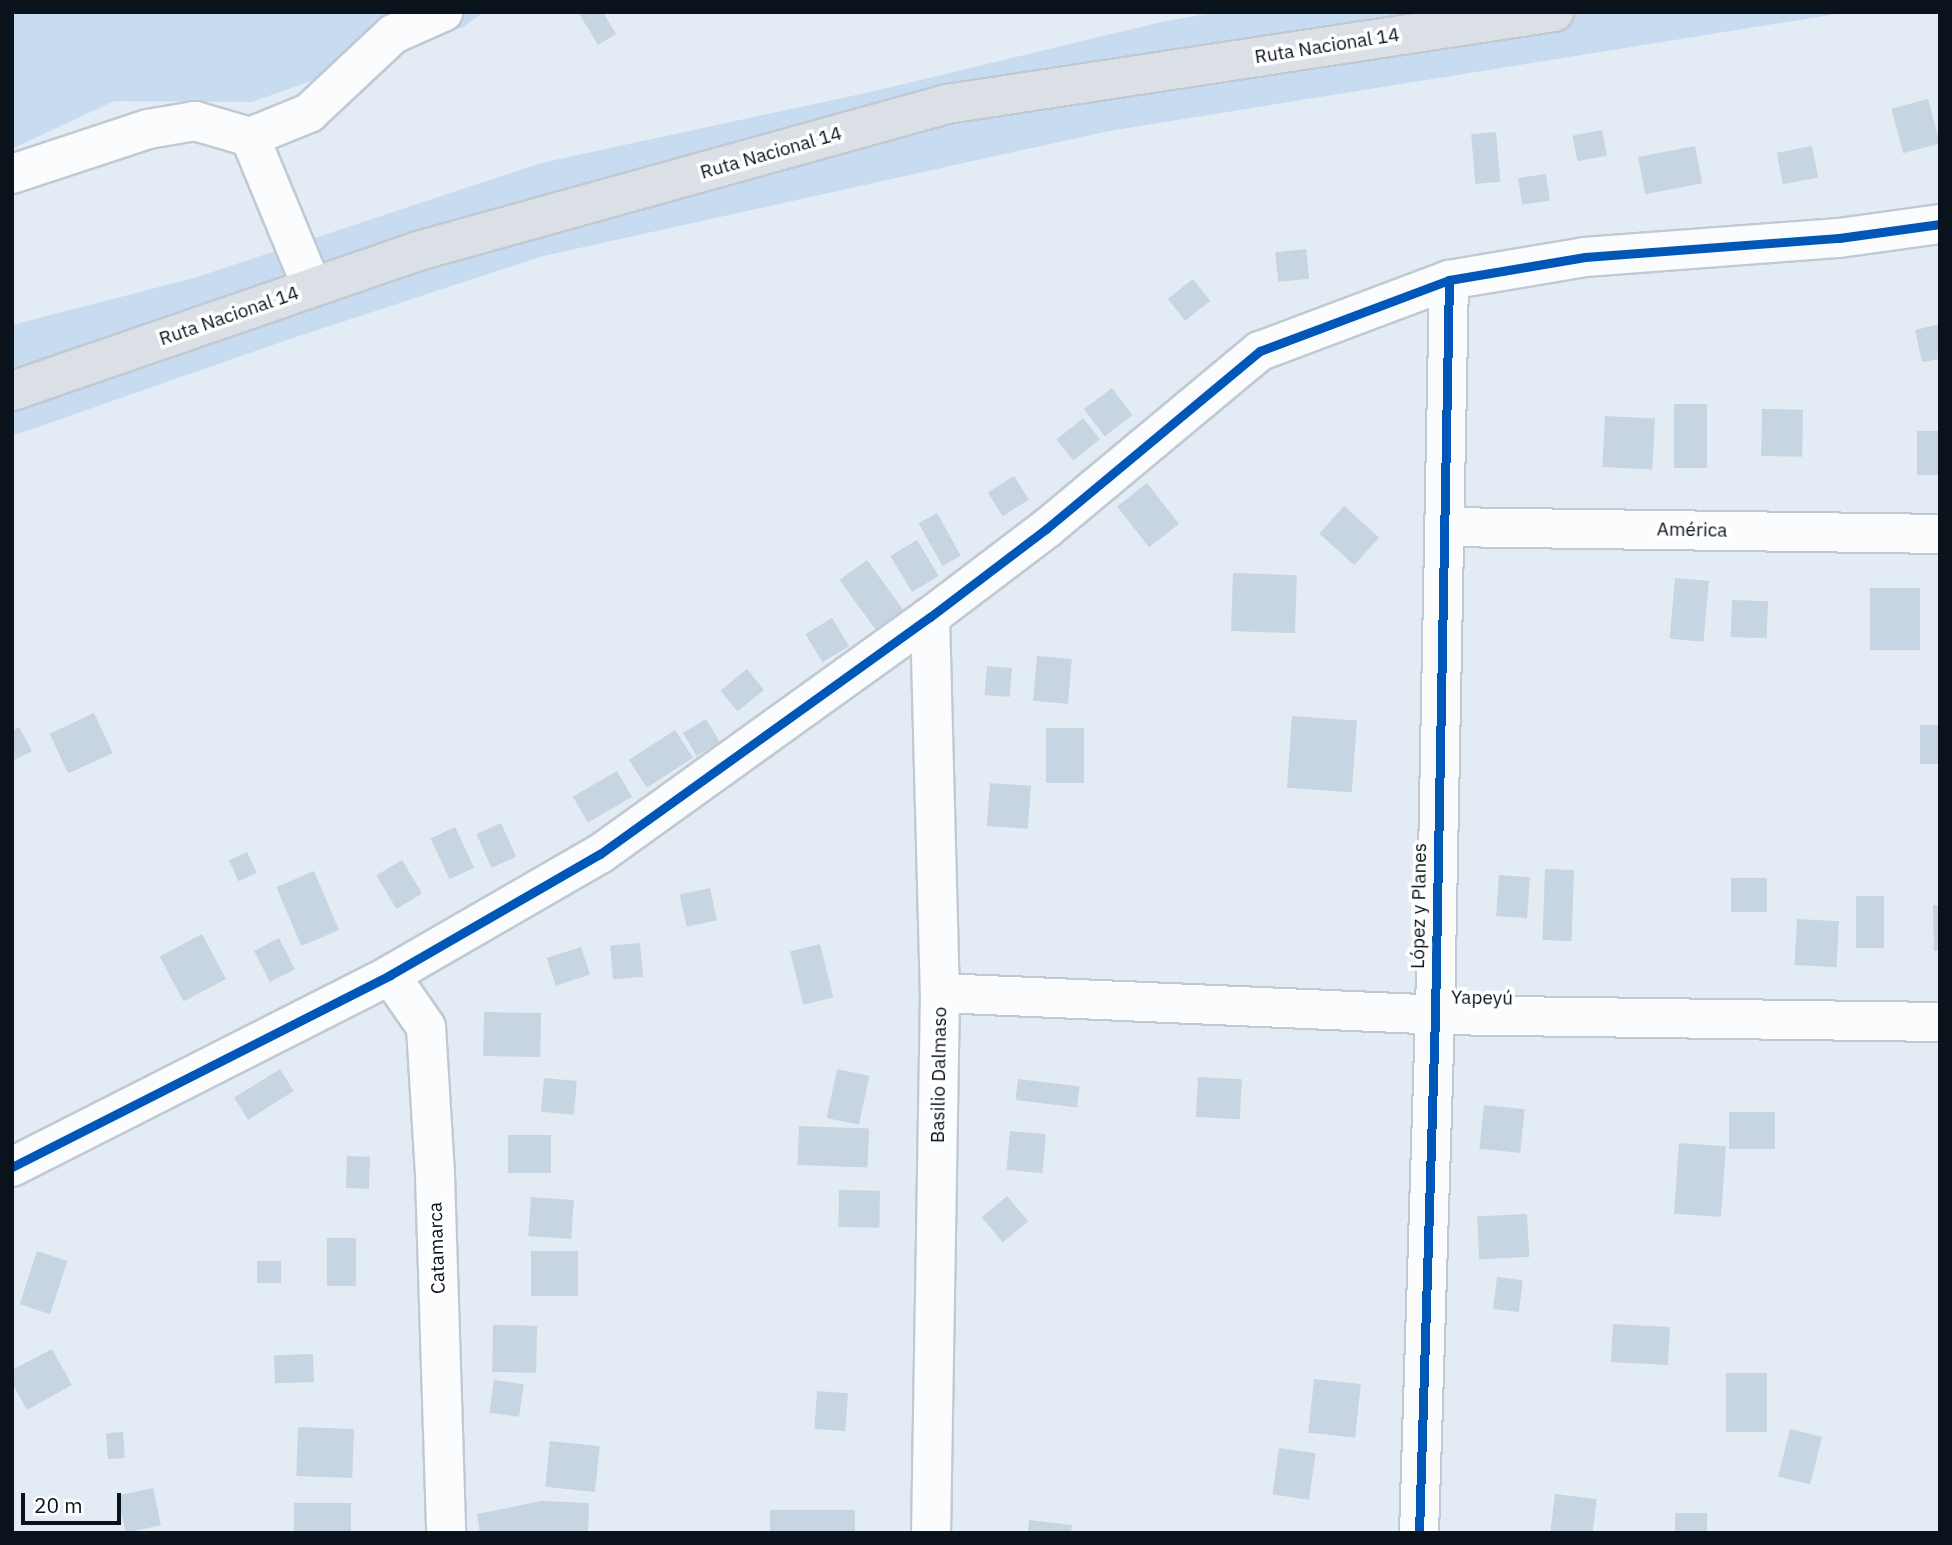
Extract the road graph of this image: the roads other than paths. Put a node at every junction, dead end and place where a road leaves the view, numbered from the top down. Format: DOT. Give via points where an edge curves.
graph roads {
  1 [pos="443,12"];
  2 [pos="1554,12"];
  3 [pos="250,137"];
  4 [pos="12,174"];
  5 [pos="1940,224"];
  6 [pos="1449,280"];
  7 [pos="312,288"];
  8 [pos="12,391"];
  9 [pos="1444,527"];
  10 [pos="1940,534"];
  11 [pos="930,617"];
  12 [pos="457,936"];
  13 [pos="390,975"];
  14 [pos="940,993"];
  15 [pos="1435,1015"];
  16 [pos="1940,1022"];
  17 [pos="426,1027"];
  18 [pos="12,1167"];
  19 [pos="446,1533"];
  20 [pos="931,1533"];
  21 [pos="1419,1533"];
  1 -- 3 [label="street" via="393,34 309,113"];
  2 -- 7 [label="highway, Ruta Nacional 14" via="947,104 418,251"];
  3 -- 4 [label="street" via="195,121 148,129"];
  3 -- 7 [label="street"];
  5 -- 6 [label="street" via="1839,238 1585,257"];
  6 -- 9 [label="street, López y Planes"];
  6 -- 11 [label="street" via="1261,351 1046,529"];
  7 -- 8 [label="highway, Ruta Nacional 14"];
  9 -- 10 [label="street, América"];
  9 -- 15 [label="street, López y Planes"];
  11 -- 12 [label="street" via="600,854"];
  11 -- 14 [label="street, Basilio Dalmaso"];
  12 -- 13 [label="street"];
  12 -- 17 [label="street, Catamarca" via="435,976"];
  13 -- 17 [label="street"];
  13 -- 18 [label="street"];
  14 -- 15 [label="street, Yapeyú"];
  14 -- 20 [label="street, Basilio Dalmaso"];
  15 -- 16 [label="street, Yapeyú"];
  15 -- 21 [label="street, López y Planes"];
  17 -- 19 [label="street, Catamarca"];
}
